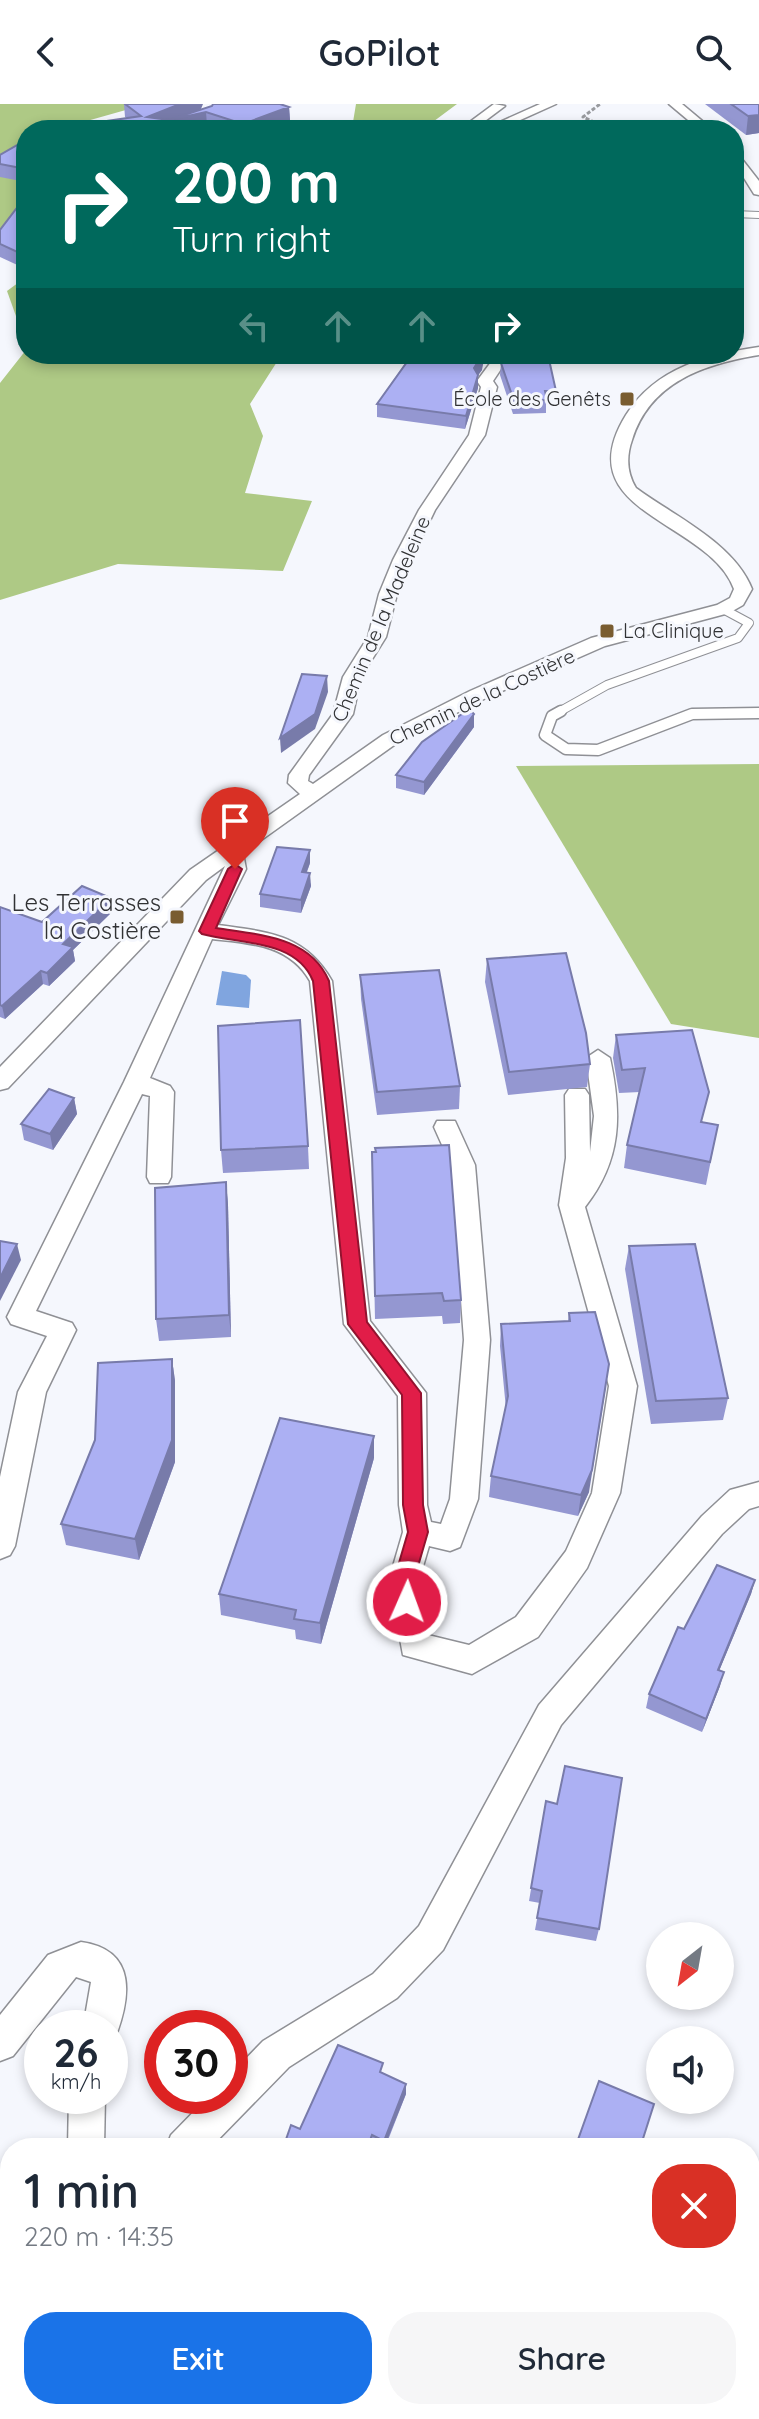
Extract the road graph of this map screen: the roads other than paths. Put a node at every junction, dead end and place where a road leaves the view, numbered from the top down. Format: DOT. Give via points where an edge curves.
graph roads {
  1 [pos="502,104"];
  2 [pos="550,104"];
  3 [pos="675,104"];
  4 [pos="479,120"];
  5 [pos="512,120"];
  6 [pos="695,120"];
  7 [pos="744,168"];
  8 [pos="759,191"];
  9 [pos="497,364"];
  10 [pos="705,364"];
  11 [pos="723,609"];
  12 [pos="759,713"];
  13 [pos="312,793"];
  14 [pos="229,851"];
  15 [pos="207,931"];
  16 [pos="598,1058"];
  17 [pos="0,1082"];
  18 [pos="136,1082"];
  19 [pos="577,1095"];
  20 [pos="446,1127"];
  21 [pos="159,1177"];
  22 [pos="572,1205"];
  23 [pos="759,1494"];
  24 [pos="418,1532"];
  25 [pos="0,1546"];
  26 [pos="26,2010"];
  27 [pos="104,2010"];
  28 [pos="24,2013"];
  29 [pos="0,2043"];
  30 [pos="87,2114"];
  31 [pos="86,2138"];
  32 [pos="194,2138"];
  1 -- 4 [label="street"];
  2 -- 5 [label="street"];
  3 -- 6 [label="street"];
  7 -- 8 [label="street"];
  9 -- 13 [label="street, Chemin de la Madeleine" via="485,381 489,387 477,435 427,510 402,560 377,637 352,677 343,714 299,775 298,783"];
  10 -- 11 [label="street" via="653,389 633,411 620,455 621,475 630,492 738,572 741,594"];
  11 -- 12 [label="lane" via="749,623 738,638 607,685 552,716 545,735 566,749 598,750 692,714"];
  11 -- 13 [label="street, Chemin de la Costière" via="612,637 477,695 405,730"];
  13 -- 14 [label="street, Chemin de la Costière"];
  14 -- 15 [label="street" via="237,863"];
  14 -- 17 [label="street, Chemin de la Costière" via="163,909"];
  15 -- 18 [label="street"];
  15 -- 24 [label="street" via="283,944 314,964 321,981 357,1324 412,1393"];
  16 -- 22 [label="street" via="608,1104 606,1148 590,1185"];
  18 -- 21 [label="street" via="162,1092"];
  18 -- 25 [label="street" via="20,1317 63,1330 32,1392"];
  19 -- 22 [label="street"];
  20 -- 24 [label="street" via="463,1165 477,1340 472,1436 464,1499 450,1538"];
  22 -- 24 [label="street" via="623,1386 606,1493 577,1559 527,1627 472,1660 414,1645 404,1580"];
  23 -- 32 [label="street" via="740,1499 712,1525 550,1715 431,1938 385,1986 276,2054"];
  26 -- 27 [label="street" via="73,1958 90,1959 110,1975"];
  28 -- 29 [label="street"];
  30 -- 31 [label="street"];
}
